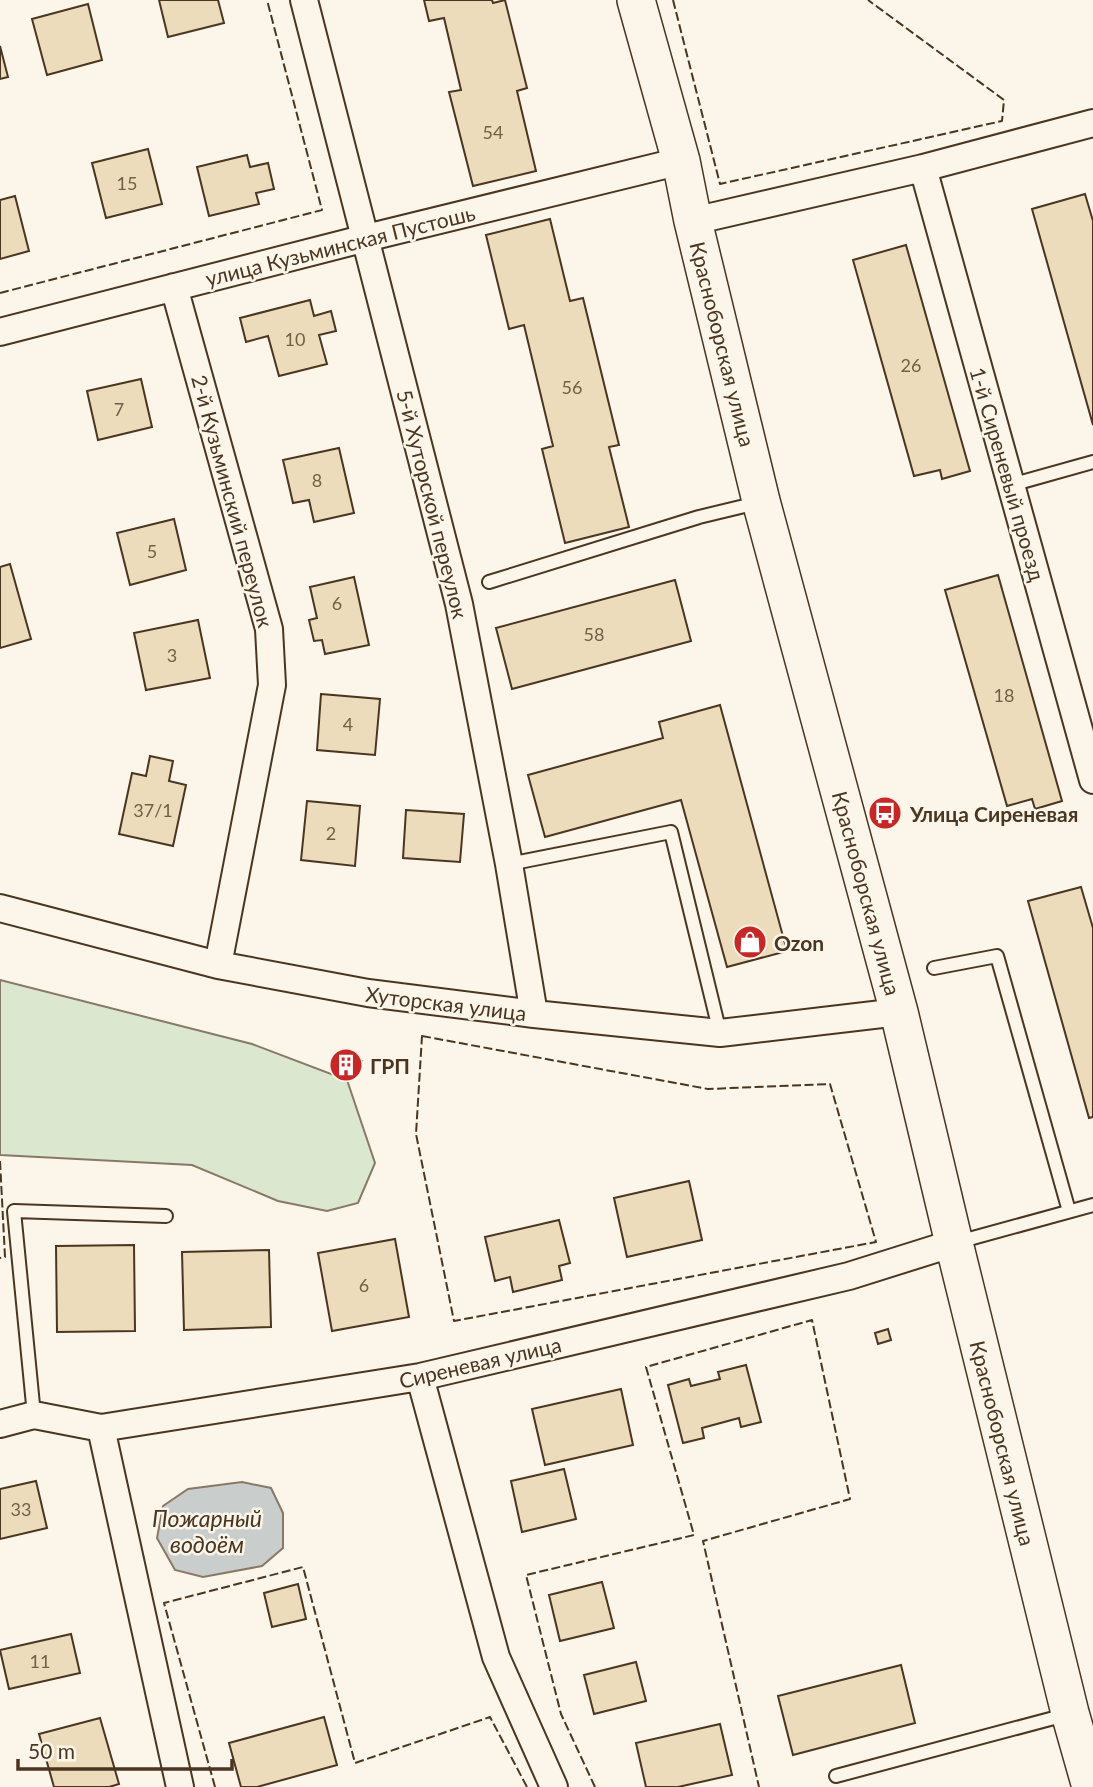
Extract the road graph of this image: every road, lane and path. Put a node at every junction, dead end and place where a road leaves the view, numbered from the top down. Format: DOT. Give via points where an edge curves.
graph roads {
  1 [pos="304,0"];
  2 [pos="636,0"];
  3 [pos="1093,123"];
  4 [pos="681,161"];
  5 [pos="923,168"];
  6 [pos="693,221"];
  7 [pos="366,238"];
  8 [pos="174,287"];
  9 [pos="0,332"];
  10 [pos="1093,462"];
  11 [pos="1011,485"];
  12 [pos="761,502"];
  13 [pos="489,582"];
  14 [pos="1093,780"];
  15 [pos="509,864"];
  16 [pos="0,908"];
  17 [pos="218,965"];
  18 [pos="933,968"];
  19 [pos="899,1012"];
  20 [pos="534,1014"];
  21 [pos="720,1033"];
  22 [pos="1093,1205"];
  23 [pos="1069,1211"];
  24 [pos="166,1216"];
  25 [pos="954,1243"];
  26 [pos="420,1377"];
  27 [pos="34,1415"];
  28 [pos="0,1424"];
  29 [pos="101,1428"];
  30 [pos="1070,1713"];
  31 [pos="836,1776"];
  32 [pos="180,1787"];
  33 [pos="554,1787"];
  34 [pos="1091,1787"];
  1 -- 7 [label="street, 5-й Хуторской переулок"];
  2 -- 4 [label="street, Красноборская улица"];
  3 -- 5 [label="street"];
  4 -- 6 [label="street, Красноборская улица"];
  4 -- 7 [label="street, улица Кузьминская Пустошь"];
  5 -- 6 [label="street"];
  5 -- 11 [label="street, 1-й Сиреневый проезд"];
  6 -- 12 [label="street, Красноборская улица"];
  7 -- 8 [label="street, улица Кузьминская Пустошь"];
  7 -- 15 [label="street, 5-й Хуторской переулок" via="459,604"];
  8 -- 9 [label="street, улица Кузьминская Пустошь"];
  8 -- 17 [label="street, 2-й Кузьминский переулок" via="269,629 272,685"];
  10 -- 11 [label="lane"];
  11 -- 14 [label="street, 1-й Сиреневый проезд"];
  12 -- 13 [label="lane"];
  12 -- 19 [label="street, Красноборская улица"];
  15 -- 20 [label="street, 5-й Хуторской переулок"];
  15 -- 21 [label="lane" via="671,832"];
  16 -- 17 [label="street, Хуторская улица"];
  17 -- 20 [label="street, Хуторская улица" via="369,993"];
  18 -- 23 [label="lane" via="997,956"];
  19 -- 21 [label="street, Хуторская улица"];
  19 -- 25 [label="street, Красноборская улица"];
  20 -- 21 [label="street, Хуторская улица"];
  22 -- 23 [label="lane"];
  23 -- 25 [label="lane"];
  24 -- 27 [label="lane" via="14,1211"];
  25 -- 26 [label="street, Сиреневая улица" via="849,1276"];
  25 -- 30 [label="street, Красноборская улица"];
  26 -- 29 [label="street, Сиреневая улица"];
  26 -- 33 [label="street" via="496,1657"];
  27 -- 28 [label="street, Сиреневая улица"];
  27 -- 29 [label="street, Сиреневая улица"];
  29 -- 32 [label="street"];
  30 -- 31 [label="lane"];
  30 -- 34 [label="street, Красноборская улица"];
}
